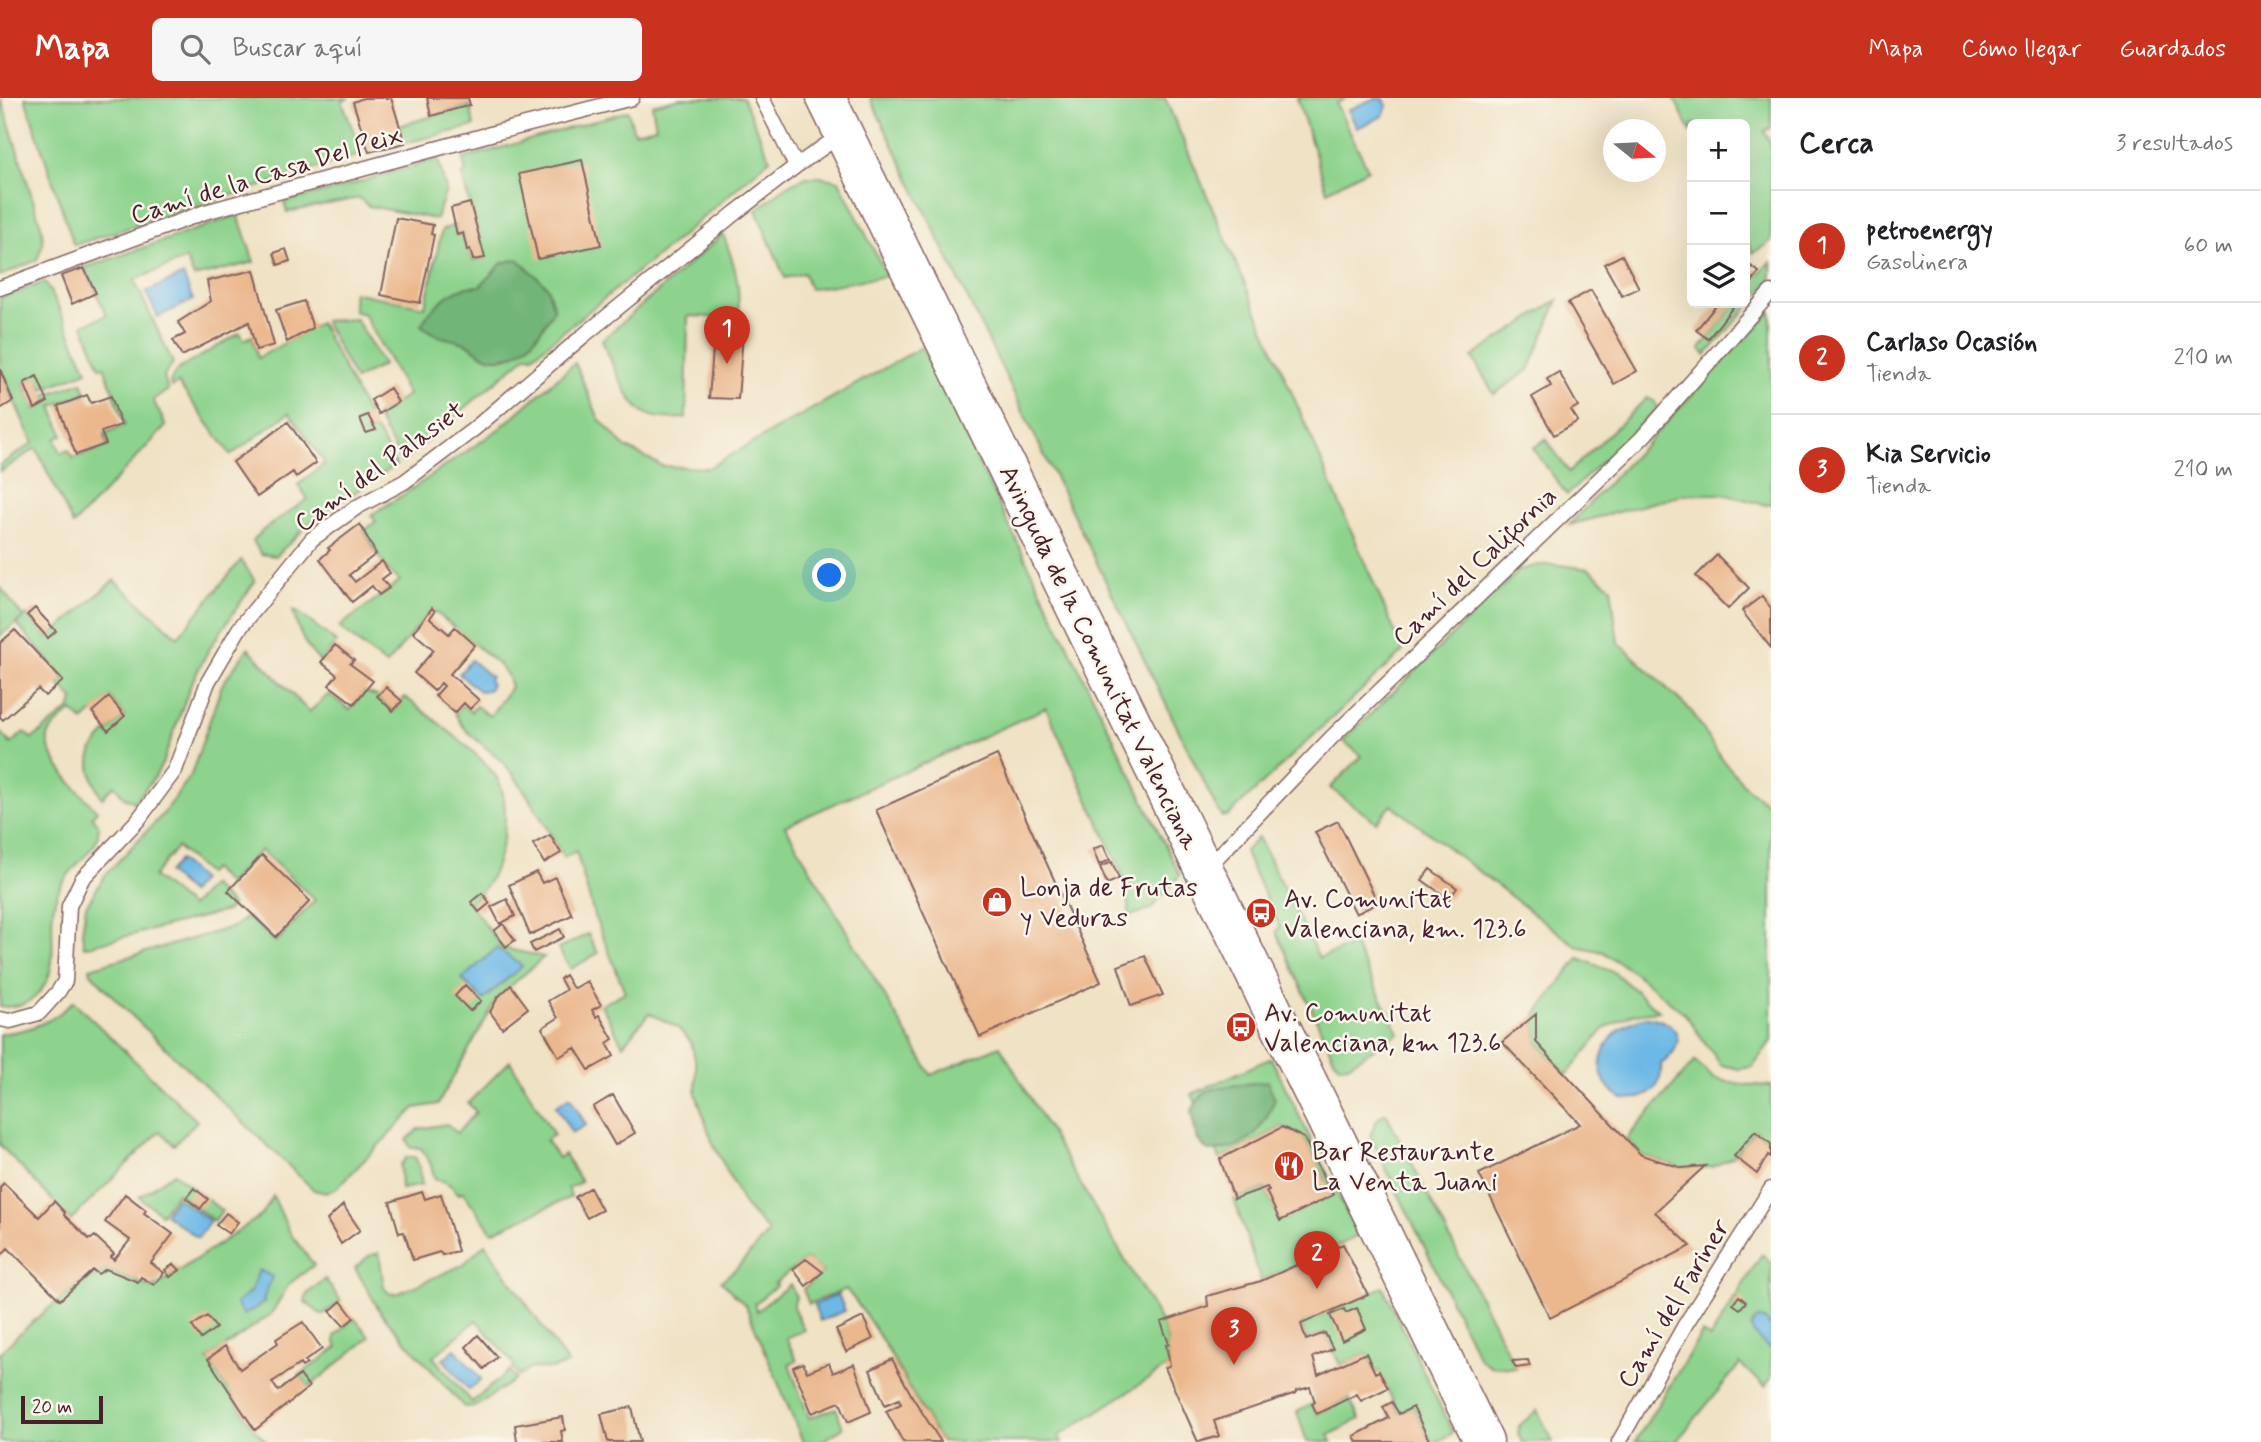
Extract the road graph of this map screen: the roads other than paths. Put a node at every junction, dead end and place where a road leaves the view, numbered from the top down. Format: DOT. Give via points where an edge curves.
graph roads {
  1 [pos="632,98"];
  2 [pos="762,98"];
  3 [pos="826,98"];
  4 [pos="843,134"];
  5 [pos="796,166"];
  6 [pos="0,288"];
  7 [pos="1771,292"];
  8 [pos="1205,870"];
  9 [pos="0,1020"];
  10 [pos="1771,1189"];
  11 [pos="1484,1442"];
  12 [pos="1619,1442"];
  1 -- 6 [label="lane, Camí de la Casa Del Peix" via="205,212"];
  2 -- 5 [label="lane"];
  3 -- 4 [label="main road, Avinguda de la Comunitat Valenciana"];
  4 -- 5 [label="lane, Camí del Palasiet"];
  4 -- 8 [label="main road, Avinguda de la Comunitat Valenciana"];
  5 -- 9 [label="lane, Camí del Palasiet" via="474,429 404,482 312,538 239,629 208,682 175,769 138,820 82,879 69,906 65,981 58,992 39,1013"];
  7 -- 8 [label="lane, Camí del California" via="1642,438 1332,737"];
  8 -- 11 [label="main road, Avinguda de la Comunitat Valenciana"];
  10 -- 12 [label="lane, Camí del Fariner" via="1685,1325"];
}
